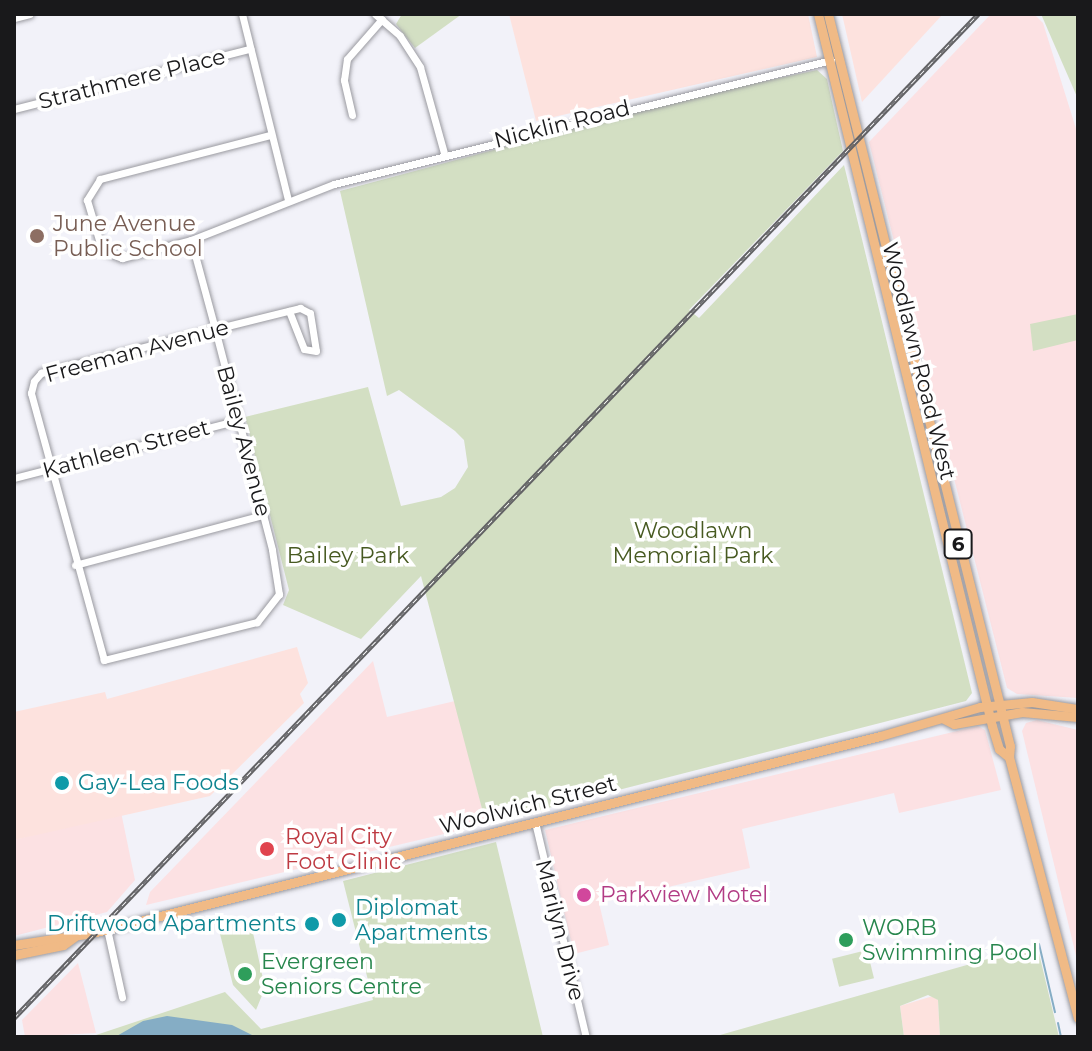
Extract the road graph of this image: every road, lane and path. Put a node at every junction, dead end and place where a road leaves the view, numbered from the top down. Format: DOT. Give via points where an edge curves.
graph roads {
  1 [pos="30,14"];
  2 [pos="242,14"];
  3 [pos="818,14"];
  4 [pos="828,14"];
  5 [pos="378,17"];
  6 [pos="14,18"];
  7 [pos="250,49"];
  8 [pos="833,59"];
  9 [pos="14,109"];
  10 [pos="352,115"];
  11 [pos="270,135"];
  12 [pos="444,153"];
  13 [pos="288,200"];
  14 [pos="191,240"];
  15 [pos="289,311"];
  16 [pos="215,329"];
  17 [pos="238,420"];
  18 [pos="51,469"];
  19 [pos="14,478"];
  20 [pos="263,515"];
  21 [pos="75,565"];
  22 [pos="104,660"];
  23 [pos="999,703"];
  24 [pos="987,705"];
  25 [pos="1078,709"];
  26 [pos="1002,714"];
  27 [pos="990,716"];
  28 [pos="1078,717"];
  29 [pos="944,719"];
  30 [pos="1009,757"];
  31 [pos="535,822"];
  32 [pos="107,929"];
  33 [pos="74,937"];
  34 [pos="14,945"];
  35 [pos="14,955"];
  36 [pos="122,997"];
  37 [pos="1078,1018"];
  38 [pos="586,1037"];
  1 -- 6 [label="street"];
  2 -- 7 [label="street"];
  3 -- 8 [label="main road, Woodlawn Road West / 6"];
  4 -- 8 [label="main road, Woodlawn Road West / 6"];
  5 -- 10 [label="street" via="347,59 344,80"];
  5 -- 12 [label="street" via="420,67"];
  7 -- 9 [label="street, Strathmere Place"];
  7 -- 11 [label="street"];
  8 -- 12 [label="street, Nicklin Road"];
  8 -- 23 [label="main road, Woodlawn Road West / 6"];
  8 -- 24 [label="main road, Woodlawn Road West / 6"];
  11 -- 13 [label="street"];
  11 -- 14 [label="street, Nicklin Road" via="100,179 88,191 98,238 111,257"];
  12 -- 13 [label="street, Nicklin Road"];
  13 -- 14 [label="street, Nicklin Road"];
  14 -- 16 [label="street, Bailey Avenue"];
  15 -- 15 [label="street" via="304,349 316,351 310,313"];
  15 -- 16 [label="street, Freeman Avenue"];
  16 -- 17 [label="street, Bailey Avenue"];
  16 -- 18 [label="street, Freeman Avenue" via="41,373 31,393"];
  17 -- 18 [label="street, Kathleen Street"];
  17 -- 20 [label="street, Bailey Avenue"];
  18 -- 19 [label="street, Kathleen Street"];
  18 -- 21 [label="street, Freeman Avenue"];
  20 -- 21 [label="street"];
  20 -- 22 [label="street, Bailey Avenue" via="280,587 268,613 257,622"];
  21 -- 22 [label="street, Freeman Avenue"];
  23 -- 24 [label="main road, Woolwich Street"];
  23 -- 25 [label="main road, Woolwich Street"];
  23 -- 26 [label="main road, Woodlawn Road West"];
  24 -- 27 [label="main road, Woodlawn Road West"];
  24 -- 29 [label="main road, Woolwich Street"];
  26 -- 27 [label="main road, Woolwich Street"];
  26 -- 28 [label="main road, Woolwich Street"];
  26 -- 30 [label="main road, Woodlawn Road West"];
  27 -- 29 [label="main road, Woolwich Street" via="954,724"];
  27 -- 30 [label="main road, Woodlawn Road West" via="999,749"];
  29 -- 31 [label="main road, Woolwich Street"];
  30 -- 37 [label="main road"];
  31 -- 32 [label="main road, Woolwich Street"];
  31 -- 38 [label="street, Marilyn Drive"];
  32 -- 33 [label="main road, Woolwich Street"];
  32 -- 36 [label="street"];
  33 -- 34 [label="main road, Woolwich Street"];
  33 -- 35 [label="main road, Woolwich Street" via="63,945"];
}
